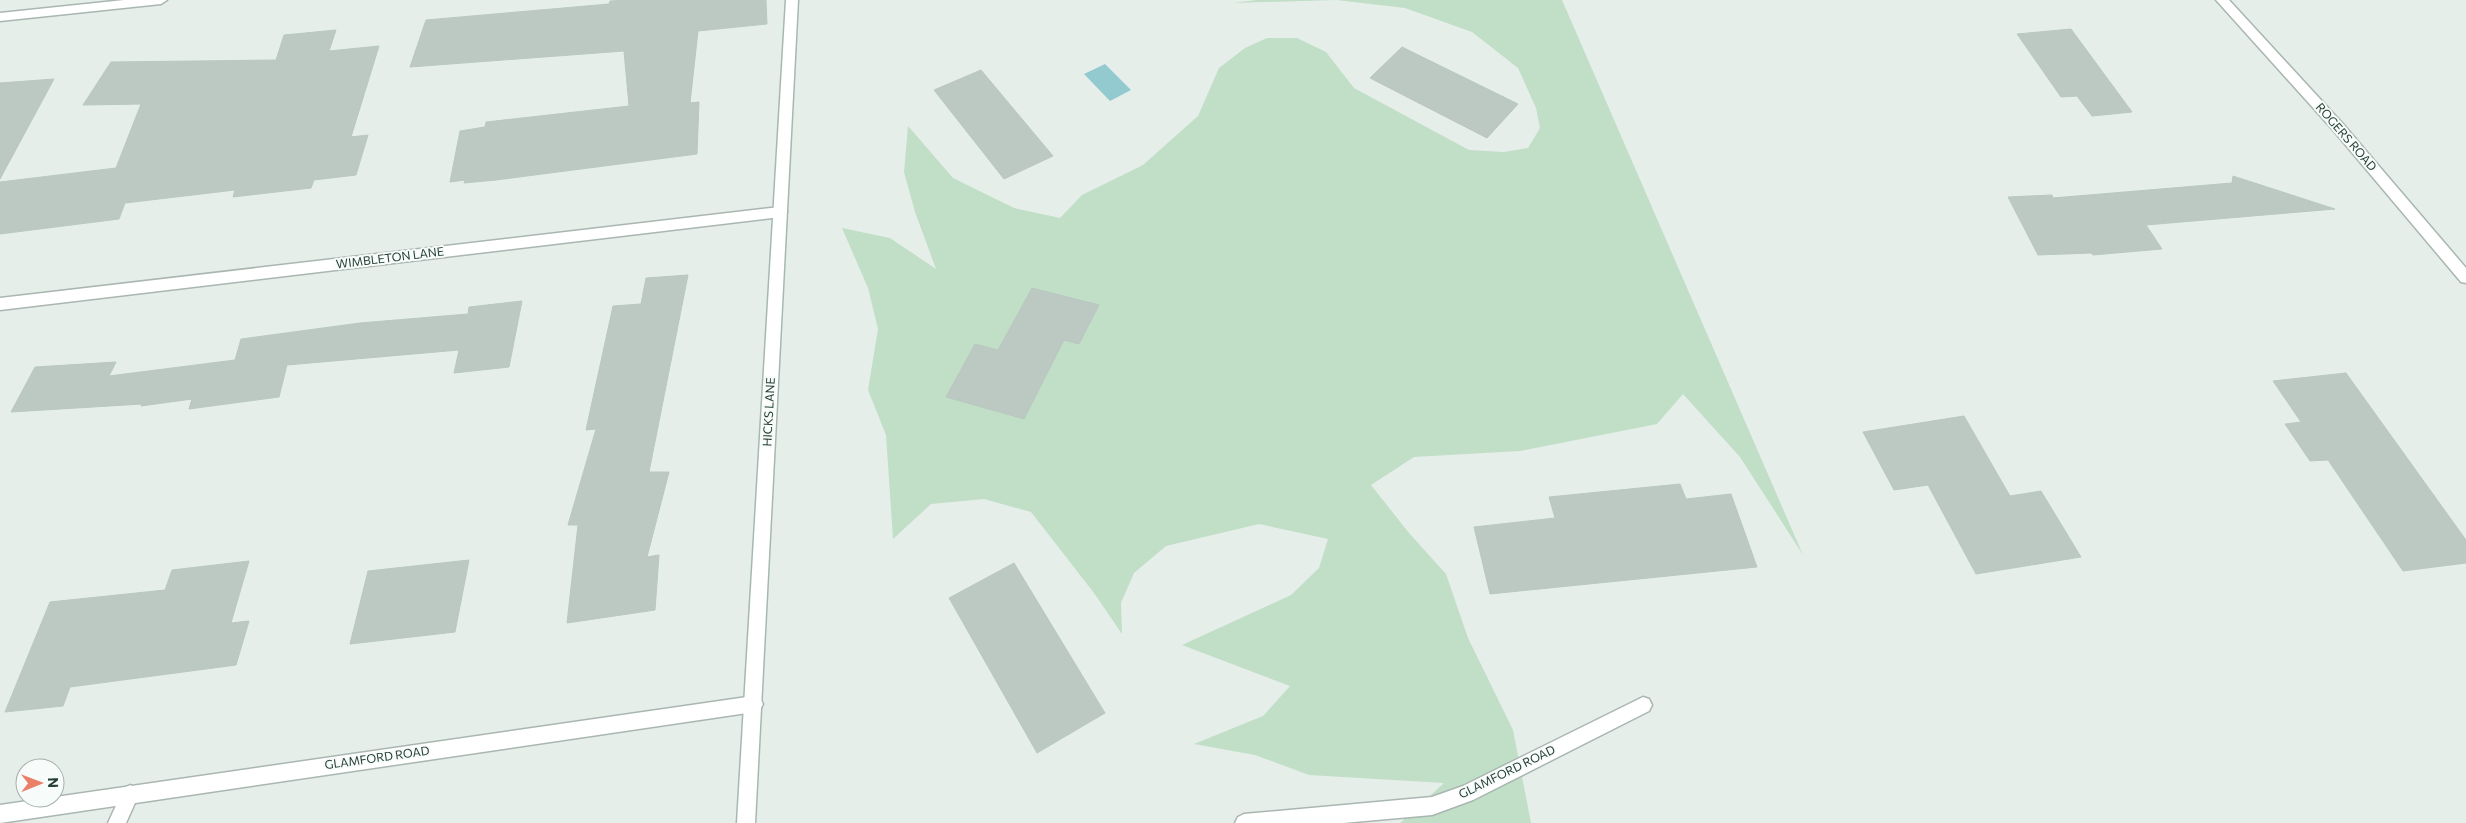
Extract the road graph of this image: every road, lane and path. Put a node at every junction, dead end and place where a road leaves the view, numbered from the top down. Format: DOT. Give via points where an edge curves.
graph roads {
  1 [pos="161,0"];
  2 [pos="792,0"];
  3 [pos="2222,0"];
  4 [pos="0,16"];
  5 [pos="780,212"];
  6 [pos="2466,278"];
  7 [pos="0,304"];
  8 [pos="754,704"];
  9 [pos="1643,704"];
  10 [pos="130,794"];
  11 [pos="0,814"];
  12 [pos="116,823"];
  13 [pos="746,823"];
  14 [pos="1244,823"];
  1 -- 4 [label="street"];
  2 -- 5 [label="street, HICKS LANE"];
  3 -- 6 [label="street, ROGERS ROAD" via="2338,127"];
  5 -- 7 [label="street, WIMBLETON LANE"];
  5 -- 8 [label="street, HICKS LANE"];
  8 -- 10 [label="street, GLAMFORD ROAD"];
  8 -- 13 [label="street, HICKS LANE"];
  9 -- 14 [label="street, GLAMFORD ROAD" via="1467,794 1432,806"];
  10 -- 11 [label="street, GLAMFORD ROAD"];
  10 -- 12 [label="street"];
}
